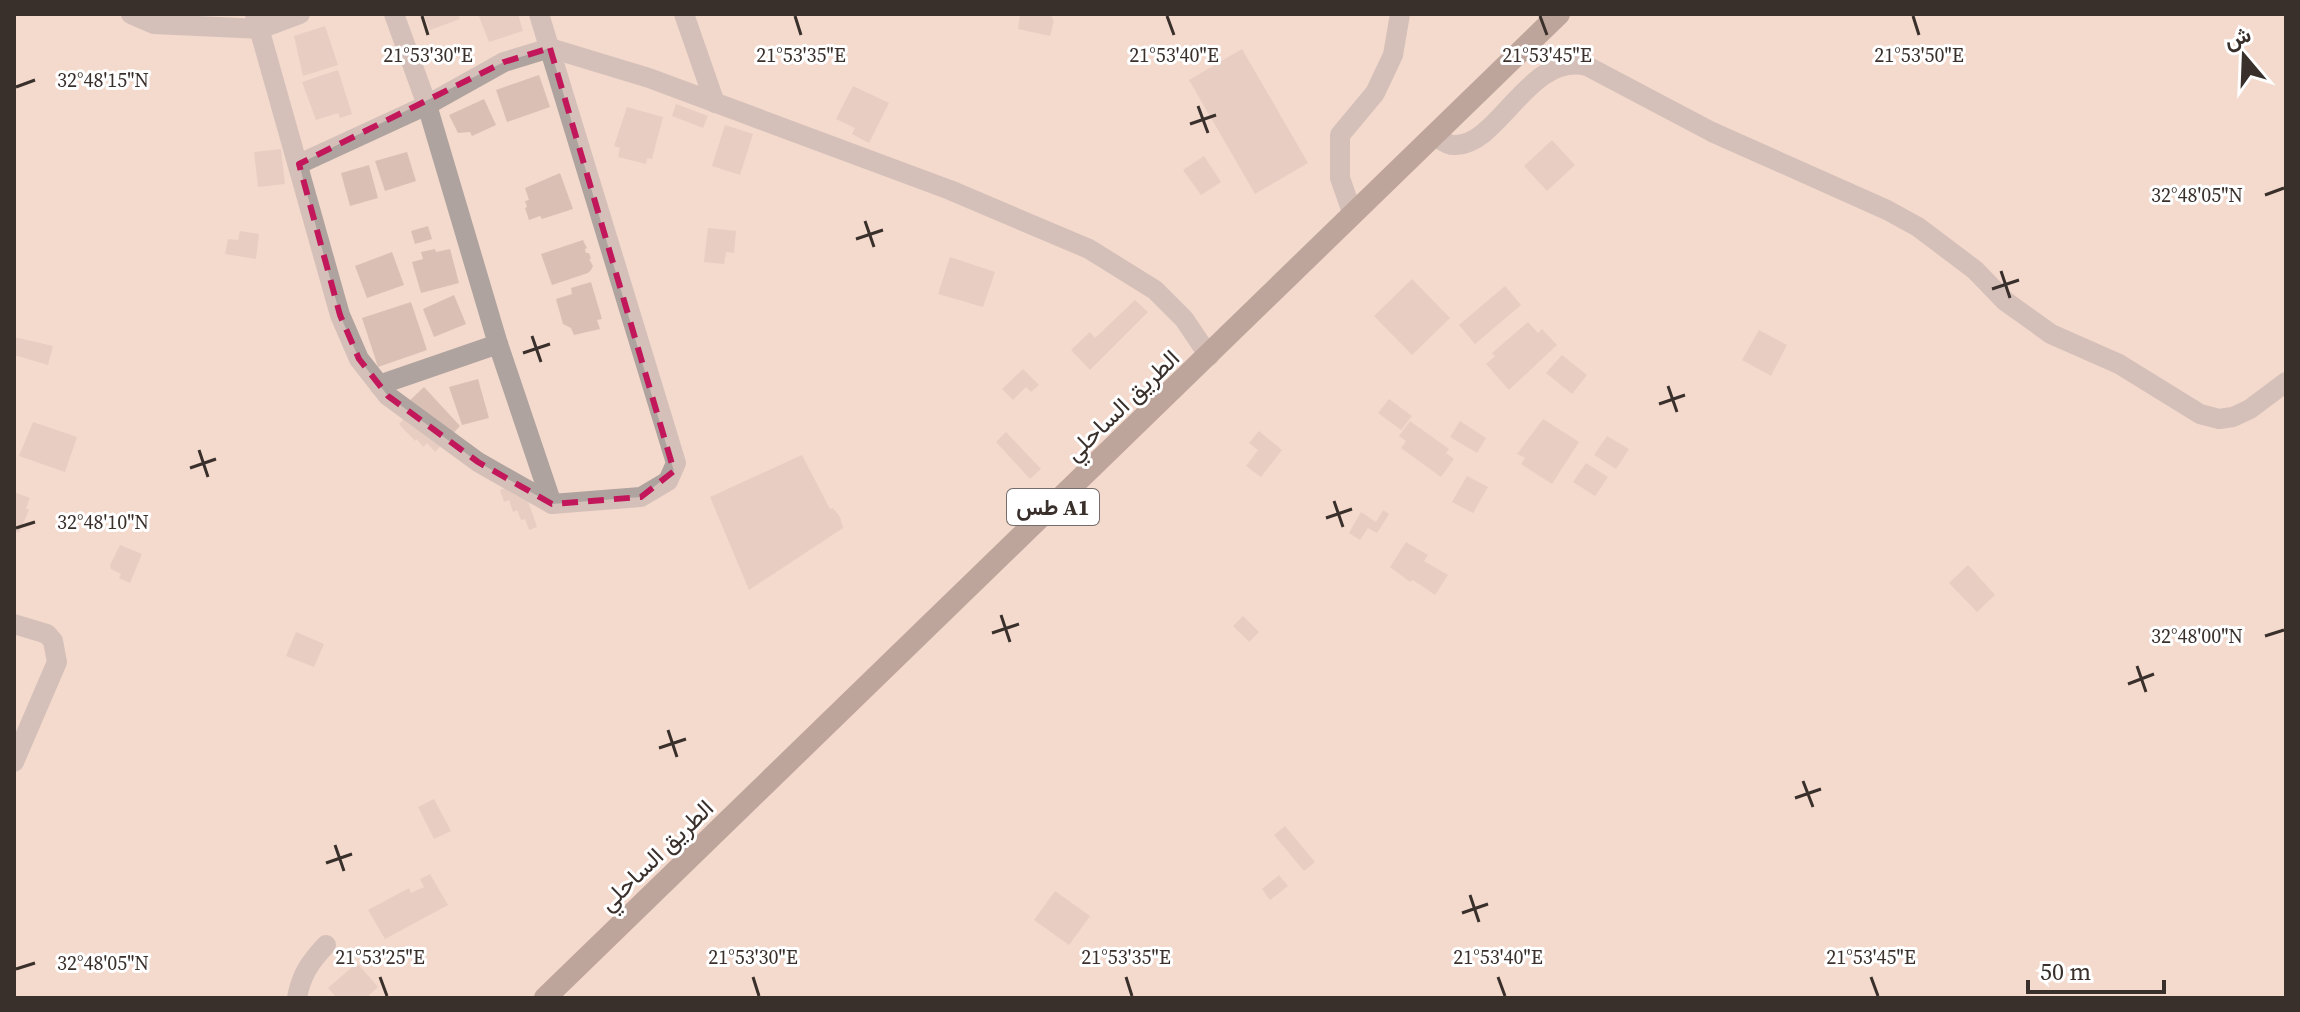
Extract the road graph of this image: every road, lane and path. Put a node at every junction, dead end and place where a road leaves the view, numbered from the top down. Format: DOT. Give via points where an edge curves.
graph roads {
  1 [pos="131,14"];
  2 [pos="300,14"];
  3 [pos="394,14"];
  4 [pos="539,14"];
  5 [pos="684,14"];
  6 [pos="1400,14"];
  7 [pos="1559,14"];
  8 [pos="258,22"];
  9 [pos="550,48"];
  10 [pos="715,103"];
  11 [pos="427,105"];
  12 [pos="1433,136"];
  13 [pos="299,164"];
  14 [pos="1353,215"];
  15 [pos="498,344"];
  16 [pos="1209,356"];
  17 [pos="2286,382"];
  18 [pos="379,385"];
  19 [pos="552,504"];
  20 [pos="14,624"];
  21 [pos="14,762"];
  22 [pos="326,945"];
  23 [pos="297,998"];
  24 [pos="545,998"];
  1 -- 8 [label="street" via="154,24"];
  2 -- 8 [label="street"];
  3 -- 11 [label="street"];
  4 -- 9 [label="street"];
  5 -- 10 [label="street"];
  6 -- 14 [label="street" via="1393,55 1375,93 1340,135 1340,178"];
  7 -- 12 [label="highway, الطريق الساحلي / طس A1"];
  8 -- 13 [label="street"];
  9 -- 10 [label="street"];
  9 -- 11 [label="street" via="504,62"];
  9 -- 19 [label="street" via="676,463 668,481 641,497"];
  10 -- 16 [label="street" via="950,190 1089,249 1155,290 1184,319"];
  11 -- 13 [label="street"];
  11 -- 15 [label="street"];
  12 -- 14 [label="highway, الطريق الساحلي / طس A1"];
  12 -- 17 [label="street" via="1452,146 1469,143 1543,75 1559,65 1587,66 1712,132 1918,227 2051,334 2119,364 2200,414 2233,417"];
  13 -- 18 [label="street" via="340,315 359,359"];
  14 -- 16 [label="highway, الطريق الساحلي / طس A1"];
  15 -- 18 [label="street"];
  15 -- 19 [label="street"];
  16 -- 24 [label="highway, الطريق الساحلي / طس A1"];
  18 -- 19 [label="street" via="478,462"];
  20 -- 21 [label="street" via="47,634 57,662"];
  22 -- 23 [label="street" via="300,979"];
}
